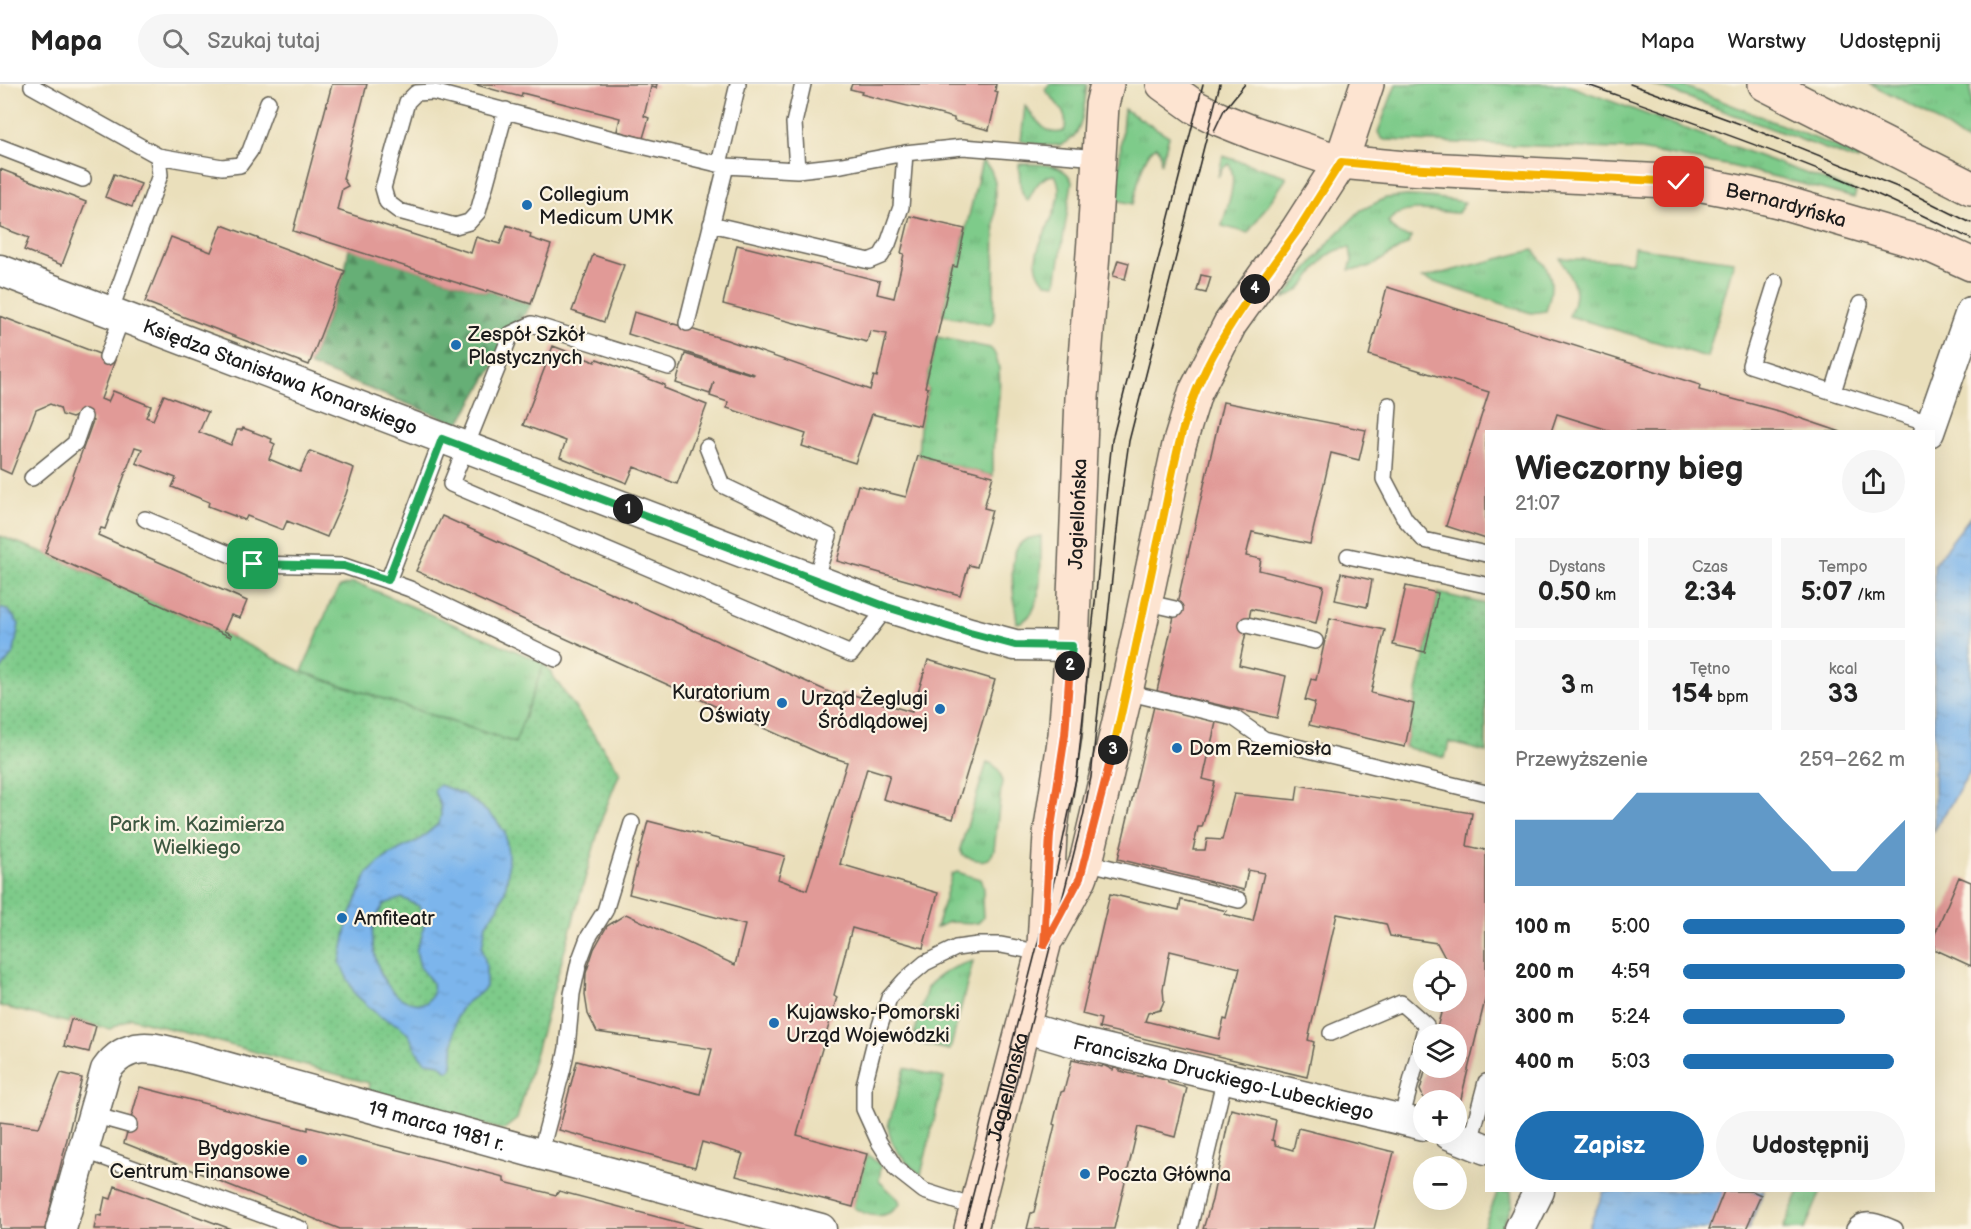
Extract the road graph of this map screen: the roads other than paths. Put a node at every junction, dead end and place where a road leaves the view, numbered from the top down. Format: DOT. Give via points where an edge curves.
graph roads {
  1 [pos="738,84"];
  2 [pos="803,84"];
  3 [pos="1107,84"];
  4 [pos="1162,84"];
  5 [pos="1367,84"];
  6 [pos="1765,84"];
  7 [pos="32,86"];
  8 [pos="268,102"];
  9 [pos="506,110"];
  10 [pos="0,147"];
  11 [pos="905,153"];
  12 [pos="158,156"];
  13 [pos="1099,158"];
  14 [pos="1341,162"];
  15 [pos="722,165"];
  16 [pos="797,170"];
  17 [pos="83,179"];
  18 [pos="1971,188"];
  19 [pos="711,224"];
  20 [pos="1971,264"];
  21 [pos="0,270"];
  22 [pos="1776,282"];
  23 [pos="1860,304"];
  24 [pos="1971,312"];
  25 [pos="116,314"];
  26 [pos="687,323"];
  27 [pos="107,357"];
  28 [pos="669,367"];
  29 [pos="1833,392"];
  30 [pos="1389,405"];
  31 [pos="84,417"];
  32 [pos="1931,428"];
  33 [pos="454,443"];
  34 [pos="707,447"];
  35 [pos="32,478"];
  36 [pos="145,519"];
  37 [pos="1485,554"];
  38 [pos="1348,556"];
  39 [pos="388,580"];
  40 [pos="815,580"];
  41 [pos="1485,585"];
  42 [pos="887,607"];
  43 [pos="1247,625"];
  44 [pos="1315,641"];
  45 [pos="1072,646"];
  46 [pos="556,659"];
  47 [pos="1126,692"];
  48 [pos="1485,793"];
  49 [pos="632,823"];
  50 [pos="1086,862"];
  51 [pos="1239,900"];
  52 [pos="1043,949"];
  53 [pos="1024,1027"];
  54 [pos="1331,1033"];
  55 [pos="1225,1077"];
  56 [pos="1485,1086"];
  57 [pos="93,1115"];
  58 [pos="1412,1123"];
  59 [pos="129,1125"];
  60 [pos="1469,1142"];
  61 [pos="83,1150"];
  62 [pos="540,1155"];
  63 [pos="1538,1192"];
  64 [pos="971,1220"];
  65 [pos="61,1229"];
  66 [pos="301,1229"];
  67 [pos="821,1229"];
  68 [pos="1189,1229"];
  69 [pos="1520,1229"];
  70 [pos="1854,1229"];
  71 [pos="1895,1229"];
  1 -- 15 [label="lane"];
  2 -- 16 [label="lane" via="794,123"];
  3 -- 13 [label="street, Jagiellońska"];
  4 -- 14 [label="street, Bernardyńska" via="1187,103 1219,119"];
  5 -- 14 [label="street, Jagiellońska"];
  6 -- 18 [label="street"];
  7 -- 12 [label="lane"];
  8 -- 12 [label="lane" via="250,151 240,165"];
  9 -- 9 [label="lane" via="478,212 469,222 455,226 399,211 387,202 383,188 407,102 416,93 433,92"];
  9 -- 15 [label="lane"];
  10 -- 17 [label="lane"];
  11 -- 13 [label="lane" via="963,147"];
  11 -- 16 [label="lane"];
  11 -- 19 [label="lane" via="901,207 895,225 881,256 869,261"];
  12 -- 25 [label="lane" via="160,175"];
  13 -- 45 [label="street, Jagiellońska"];
  14 -- 20 [label="street, Bernardyńska" via="1694,184 1750,194 1843,220 1929,245"];
  14 -- 47 [label="street, Jagiellońska" via="1230,324 1195,393 1179,445 1160,606"];
  15 -- 16 [label="lane"];
  15 -- 19 [label="lane"];
  19 -- 26 [label="lane"];
  21 -- 25 [label="street, Księdza Stanisława Konarskiego"];
  22 -- 29 [label="lane" via="1750,364"];
  23 -- 29 [label="lane"];
  24 -- 32 [label="street"];
  25 -- 27 [label="lane"];
  25 -- 33 [label="street, Księdza Stanisława Konarskiego"];
  28 -- 33 [label="lane" via="532,324 511,334"];
  29 -- 32 [label="lane"];
  30 -- 37 [label="lane" via="1384,479 1405,519 1424,540"];
  31 -- 35 [label="lane" via="75,442"];
  33 -- 39 [label="lane"];
  33 -- 40 [label="street, Księdza Stanisława Konarskiego"];
  33 -- 42 [label="lane" via="451,484 851,654"];
  34 -- 40 [label="lane" via="722,485 829,536"];
  36 -- 39 [label="lane" via="253,564 344,566"];
  38 -- 41 [label="lane"];
  39 -- 46 [label="lane"];
  40 -- 42 [label="street, Księdza Stanisława Konarskiego"];
  42 -- 45 [label="street, Księdza Stanisława Konarskiego" via="1015,645"];
  43 -- 44 [label="lane"];
  45 -- 52 [label="street, Jagiellońska" via="1065,735 1050,834"];
  47 -- 48 [label="lane" via="1234,718 1264,739"];
  47 -- 50 [label="street, Jagiellońska"];
  49 -- 62 [label="lane" via="605,911 579,962 563,1068"];
  50 -- 51 [label="lane"];
  50 -- 52 [label="street, Jagiellońska"];
  52 -- 53 [label="street, Jagiellońska"];
  52 -- 64 [label="lane" via="978,945 956,948 925,963 889,998 875,1041 864,1085 864,1109 879,1142 896,1170"];
  53 -- 55 [label="street, Franciszka Druckiego-Lubeckiego"];
  53 -- 64 [label="street, Jagiellońska"];
  54 -- 58 [label="lane" via="1401,1003 1426,1025"];
  55 -- 58 [label="street, Franciszka Druckiego-Lubeckiego"];
  55 -- 68 [label="lane"];
  56 -- 60 [label="lane"];
  57 -- 59 [label="lane"];
  57 -- 61 [label="street, 19 marca 1981 r."];
  57 -- 62 [label="street, 19 marca 1981 r." via="101,1080 112,1061 121,1054 146,1047"];
  61 -- 65 [label="street, 19 marca 1981 r."];
  61 -- 66 [label="lane"];
  62 -- 67 [label="street, 19 marca 1981 r."];
  63 -- 69 [label="street"];
  70 -- 71 [label="lane" via="1863,1221 1878,1221"];
}
